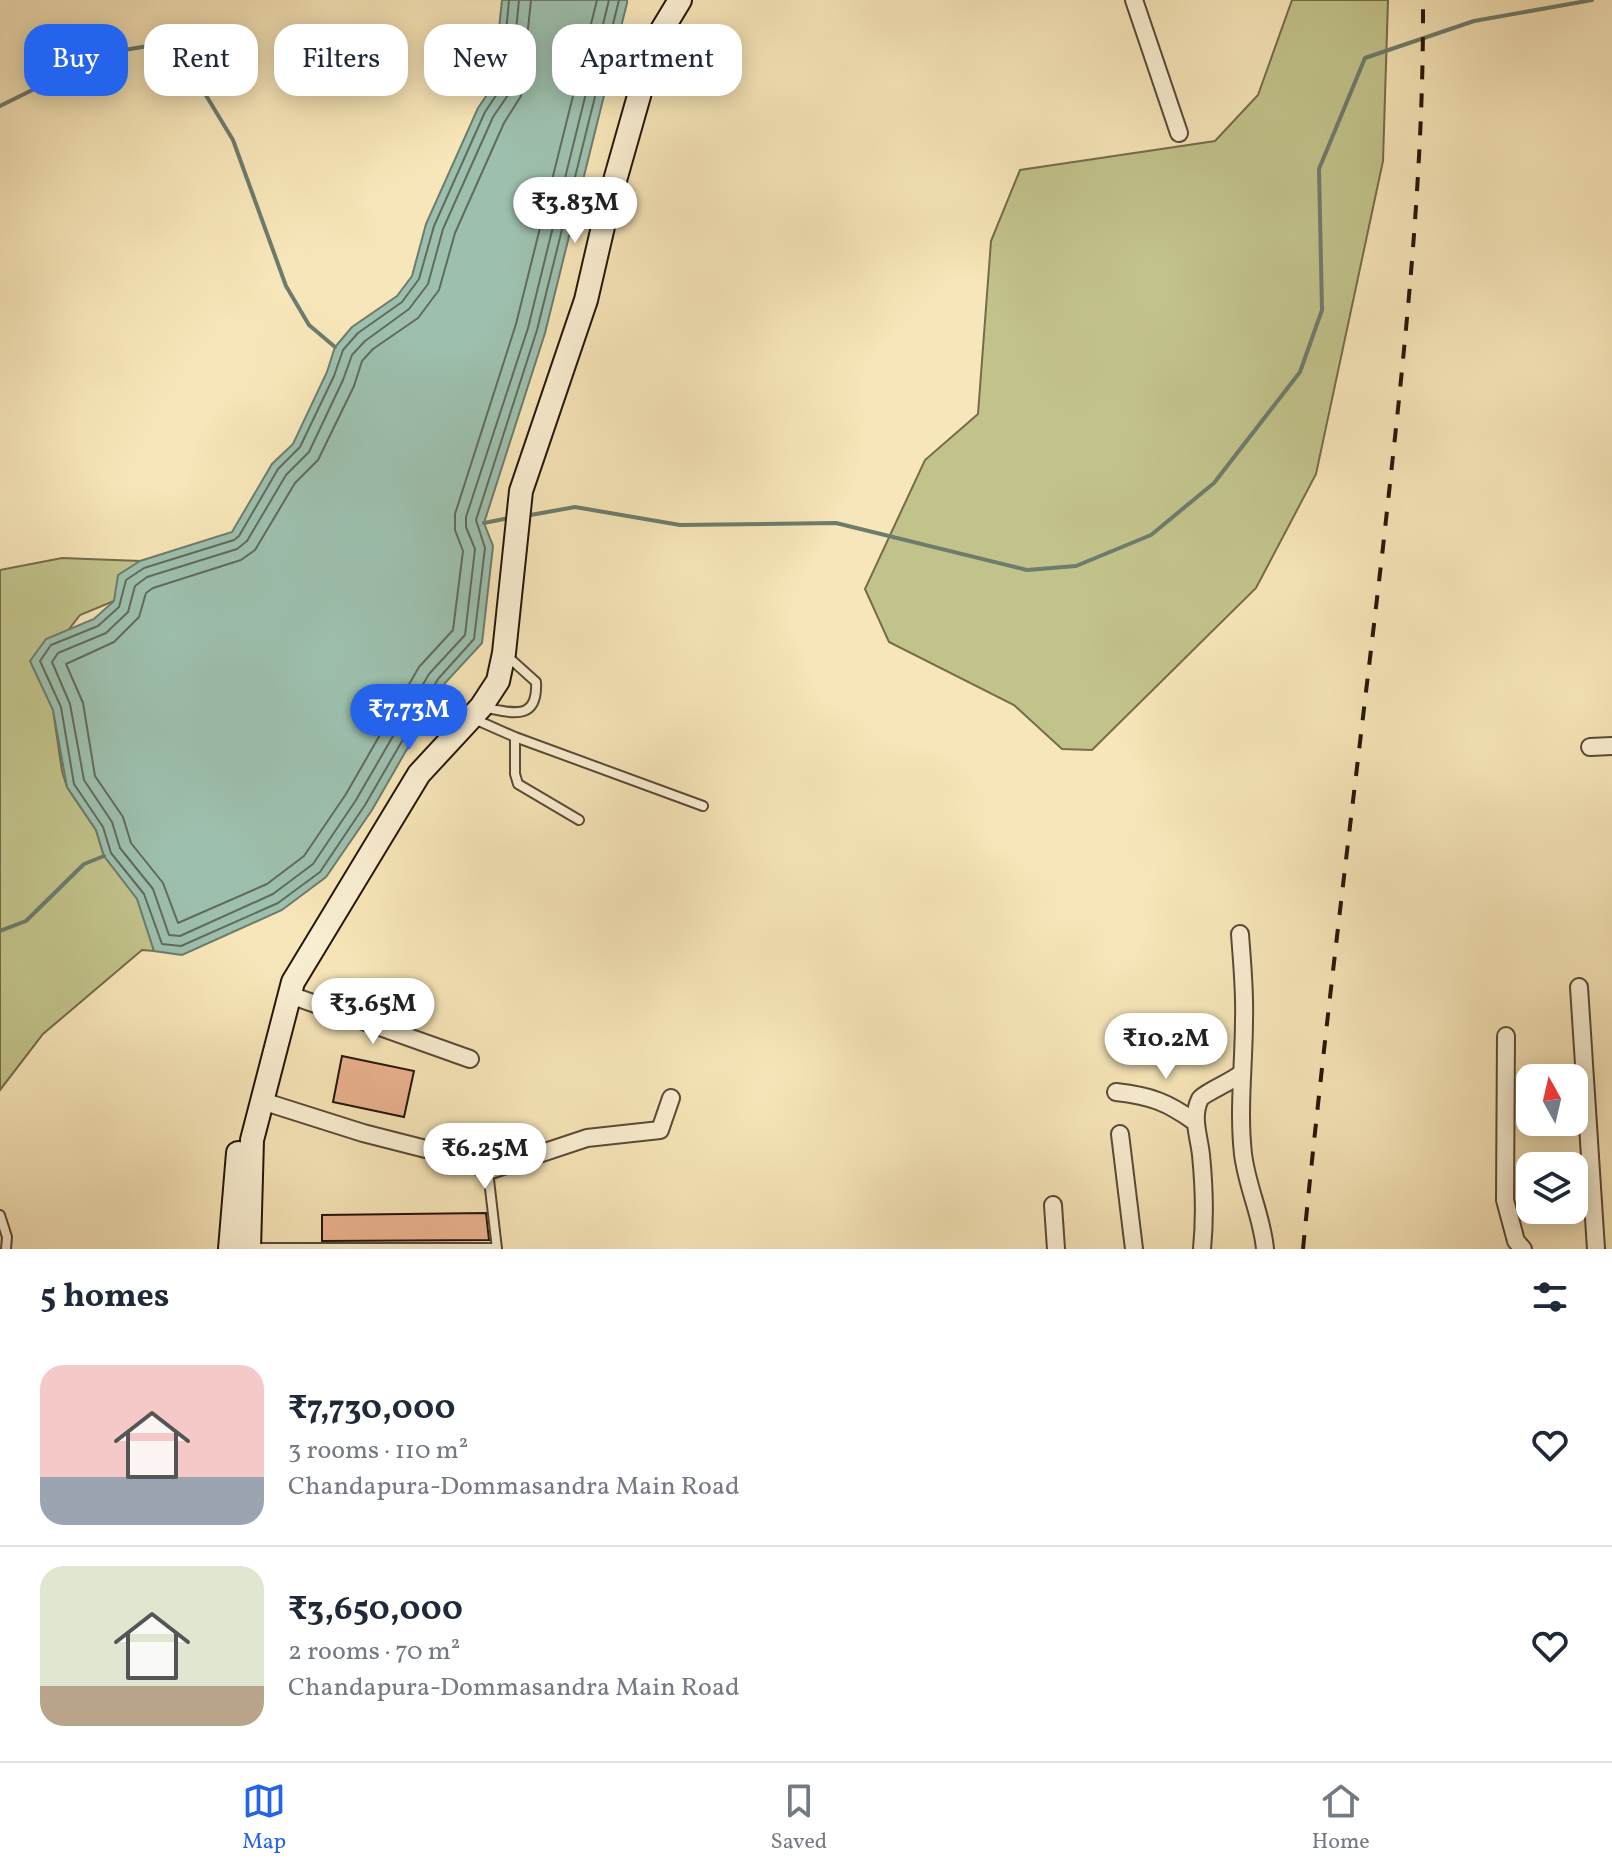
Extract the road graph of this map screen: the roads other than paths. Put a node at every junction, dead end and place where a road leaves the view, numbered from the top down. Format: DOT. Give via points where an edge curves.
graph roads {
  1 [pos="680,0"];
  2 [pos="1134,0"];
  3 [pos="1179,133"];
  4 [pos="504,653"];
  5 [pos="476,712"];
  6 [pos="515,737"];
  7 [pos="1612,746"];
  8 [pos="1590,747"];
  9 [pos="703,806"];
  10 [pos="579,820"];
  11 [pos="1240,934"];
  12 [pos="1579,987"];
  13 [pos="291,989"];
  14 [pos="1506,1036"];
  15 [pos="470,1059"];
  16 [pos="1242,1073"];
  17 [pos="1116,1092"];
  18 [pos="671,1098"];
  19 [pos="262,1101"];
  20 [pos="1195,1122"];
  21 [pos="1120,1134"];
  22 [pos="488,1171"];
  23 [pos="1053,1205"];
  24 [pos="0,1215"];
  25 [pos="497,1248"];
  26 [pos="6,1249"];
  27 [pos="243,1249"];
  28 [pos="1056,1249"];
  29 [pos="1134,1249"];
  30 [pos="1202,1249"];
  31 [pos="1265,1249"];
  32 [pos="1523,1249"];
  33 [pos="1596,1249"];
  1 -- 4 [label="main road" via="654,43 586,300 521,491"];
  2 -- 3 [label="street"];
  4 -- 5 [label="main road" via="498,681"];
  4 -- 5 [label="lane" via="536,682 537,697 529,709 518,713"];
  5 -- 6 [label="lane"];
  5 -- 13 [label="main road" via="419,774"];
  6 -- 9 [label="lane"];
  6 -- 10 [label="lane" via="518,784"];
  7 -- 8 [label="street"];
  11 -- 16 [label="street"];
  12 -- 33 [label="street"];
  13 -- 15 [label="street"];
  13 -- 19 [label="main road"];
  13 -- 27 [label="main road" via="263,1040 240,1134"];
  14 -- 32 [label="street" via="1505,1200"];
  16 -- 20 [label="street" via="1220,1089 1207,1091"];
  16 -- 31 [label="street" via="1243,1154"];
  17 -- 20 [label="street" via="1154,1098"];
  18 -- 22 [label="street" via="660,1130 587,1138"];
  19 -- 22 [label="street" via="465,1159"];
  19 -- 27 [label="main road" via="252,1140"];
  20 -- 30 [label="street" via="1201,1153"];
  21 -- 29 [label="street"];
  22 -- 25 [label="lane"];
  23 -- 28 [label="street"];
  24 -- 26 [label="lane"];
  25 -- 27 [label="lane"];
}
